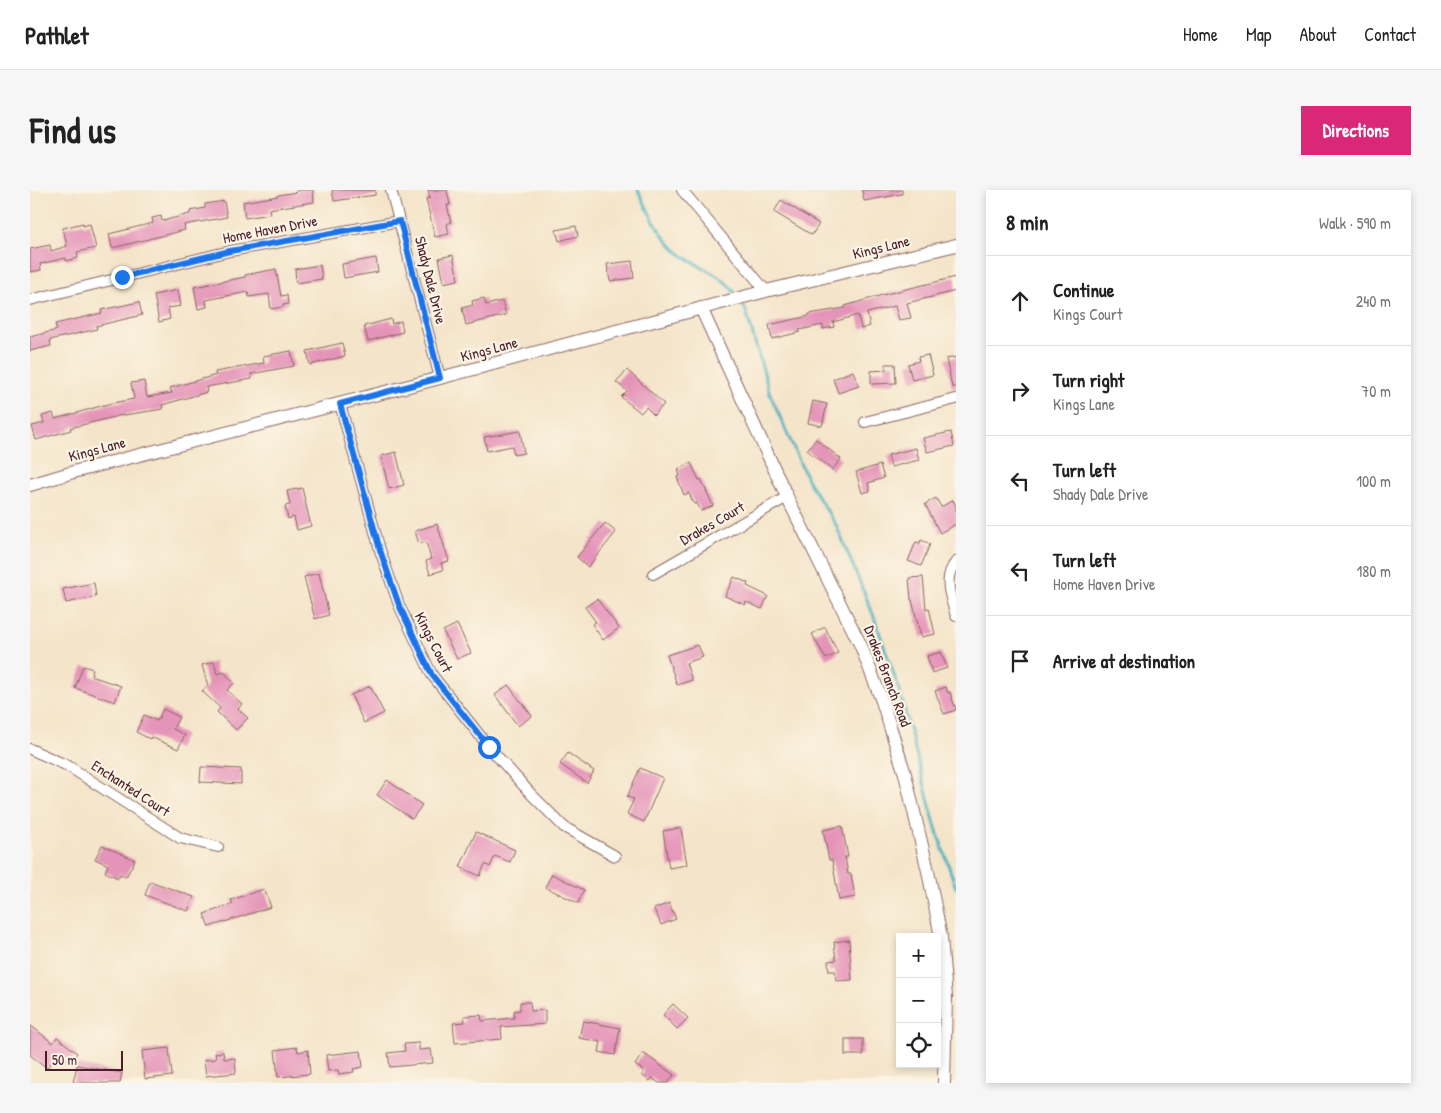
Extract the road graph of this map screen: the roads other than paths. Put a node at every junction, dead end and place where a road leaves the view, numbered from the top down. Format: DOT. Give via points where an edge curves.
graph roads {
  1 [pos="391,190"];
  2 [pos="682,190"];
  3 [pos="400,221"];
  4 [pos="956,245"];
  5 [pos="766,291"];
  6 [pos="30,300"];
  7 [pos="701,308"];
  8 [pos="440,378"];
  9 [pos="956,399"];
  10 [pos="340,404"];
  11 [pos="865,422"];
  12 [pos="30,485"];
  13 [pos="787,497"];
  14 [pos="956,562"];
  15 [pos="653,574"];
  16 [pos="956,616"];
  17 [pos="30,749"];
  18 [pos="218,848"];
  19 [pos="615,856"];
  20 [pos="944,1083"];
  1 -- 3 [label="street, Shady Dale Drive"];
  2 -- 5 [label="street"];
  3 -- 6 [label="street, Home Haven Drive" via="230,251"];
  3 -- 8 [label="street, Shady Dale Drive"];
  4 -- 5 [label="street, Kings Lane"];
  5 -- 7 [label="street, Kings Lane"];
  7 -- 8 [label="street, Kings Lane"];
  7 -- 13 [label="street, Drakes Branch Road"];
  8 -- 10 [label="street, Kings Lane"];
  9 -- 11 [label="street"];
  10 -- 12 [label="street, Kings Lane"];
  10 -- 19 [label="street, Kings Court" via="380,550 399,605 432,675 489,747 564,827"];
  13 -- 15 [label="street, Drakes Court"];
  13 -- 20 [label="street, Drakes Branch Road" via="861,646 905,774 941,936 946,997"];
  14 -- 16 [label="street" via="947,583"];
  17 -- 18 [label="street, Enchanted Court" via="68,766 180,838"];
}
